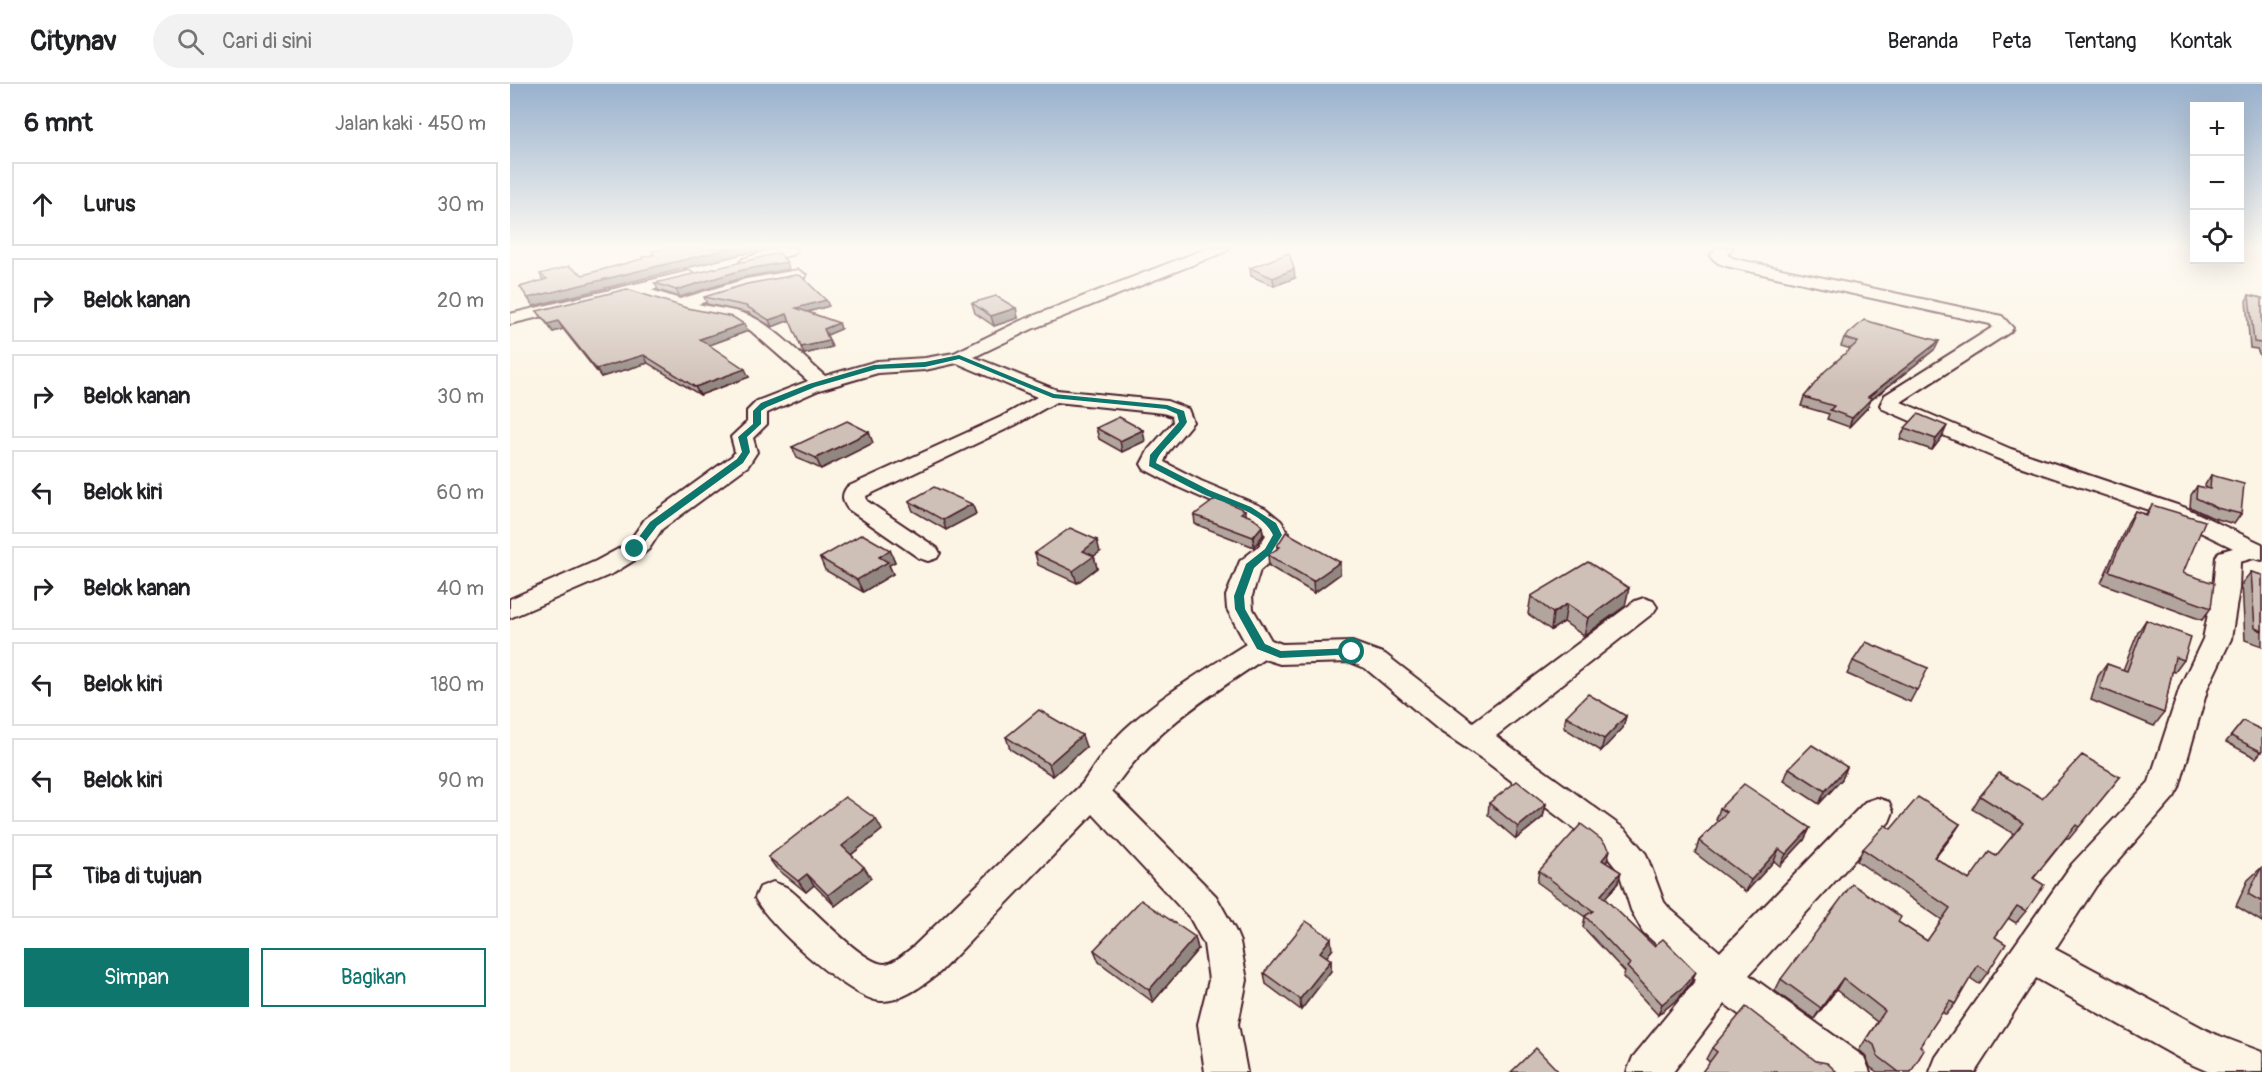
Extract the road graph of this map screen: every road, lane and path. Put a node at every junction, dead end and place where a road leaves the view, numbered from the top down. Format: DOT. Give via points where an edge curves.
graph roads {
  1 [pos="616,294"];
  2 [pos="648,294"];
  3 [pos="714,294"];
  4 [pos="1104,294"];
  5 [pos="1876,294"];
  6 [pos="682,304"];
  7 [pos="510,319"];
  8 [pos="959,357"];
  9 [pos="822,383"];
  10 [pos="1053,396"];
  11 [pos="2258,551"];
  12 [pos="928,553"];
  13 [pos="1644,607"];
  14 [pos="510,609"];
  15 [pos="1261,647"];
  16 [pos="1474,737"];
  17 [pos="1093,793"];
  18 [pos="1878,812"];
  19 [pos="773,898"];
  20 [pos="2029,954"];
  21 [pos="1721,978"];
  22 [pos="1226,1072"];
  23 [pos="1648,1072"];
  24 [pos="1849,1072"];
  25 [pos="1951,1072"];
  26 [pos="2260,1072"];
  1 -- 7 [label="street"];
  2 -- 6 [label="street"];
  3 -- 6 [label="street"];
  4 -- 8 [label="street"];
  5 -- 11 [label="street" via="1996,320 2004,328 1892,399 1890,405 2039,466 2167,509"];
  6 -- 9 [label="street" via="743,319 756,326"];
  8 -- 9 [label="street" via="877,367"];
  8 -- 10 [label="street"];
  9 -- 14 [label="street" via="759,408 757,424 742,437 746,452 740,461 653,524 635,549 605,567"];
  10 -- 12 [label="street" via="855,492 856,504"];
  10 -- 15 [label="street" via="1167,407 1181,413 1183,422 1153,457 1152,464 1248,508 1273,525 1278,535 1268,551 1249,567 1239,596 1240,609"];
  11 -- 20 [label="street" via="2228,557 2217,639 2194,687 2163,788 2084,875"];
  13 -- 16 [label="street"];
  15 -- 16 [label="street" via="1280,654 1340,651 1366,656"];
  15 -- 17 [label="street" via="1136,737"];
  16 -- 21 [label="street" via="1614,840 1634,866 1656,920"];
  17 -- 19 [label="street" via="926,960 896,980 877,983 852,968"];
  17 -- 22 [label="street" via="1203,907 1222,942 1228,980 1218,1024"];
  18 -- 21 [label="street"];
  20 -- 25 [label="street"];
  20 -- 26 [label="street" via="2200,1047"];
  21 -- 23 [label="street"];
  21 -- 24 [label="street"];
}
